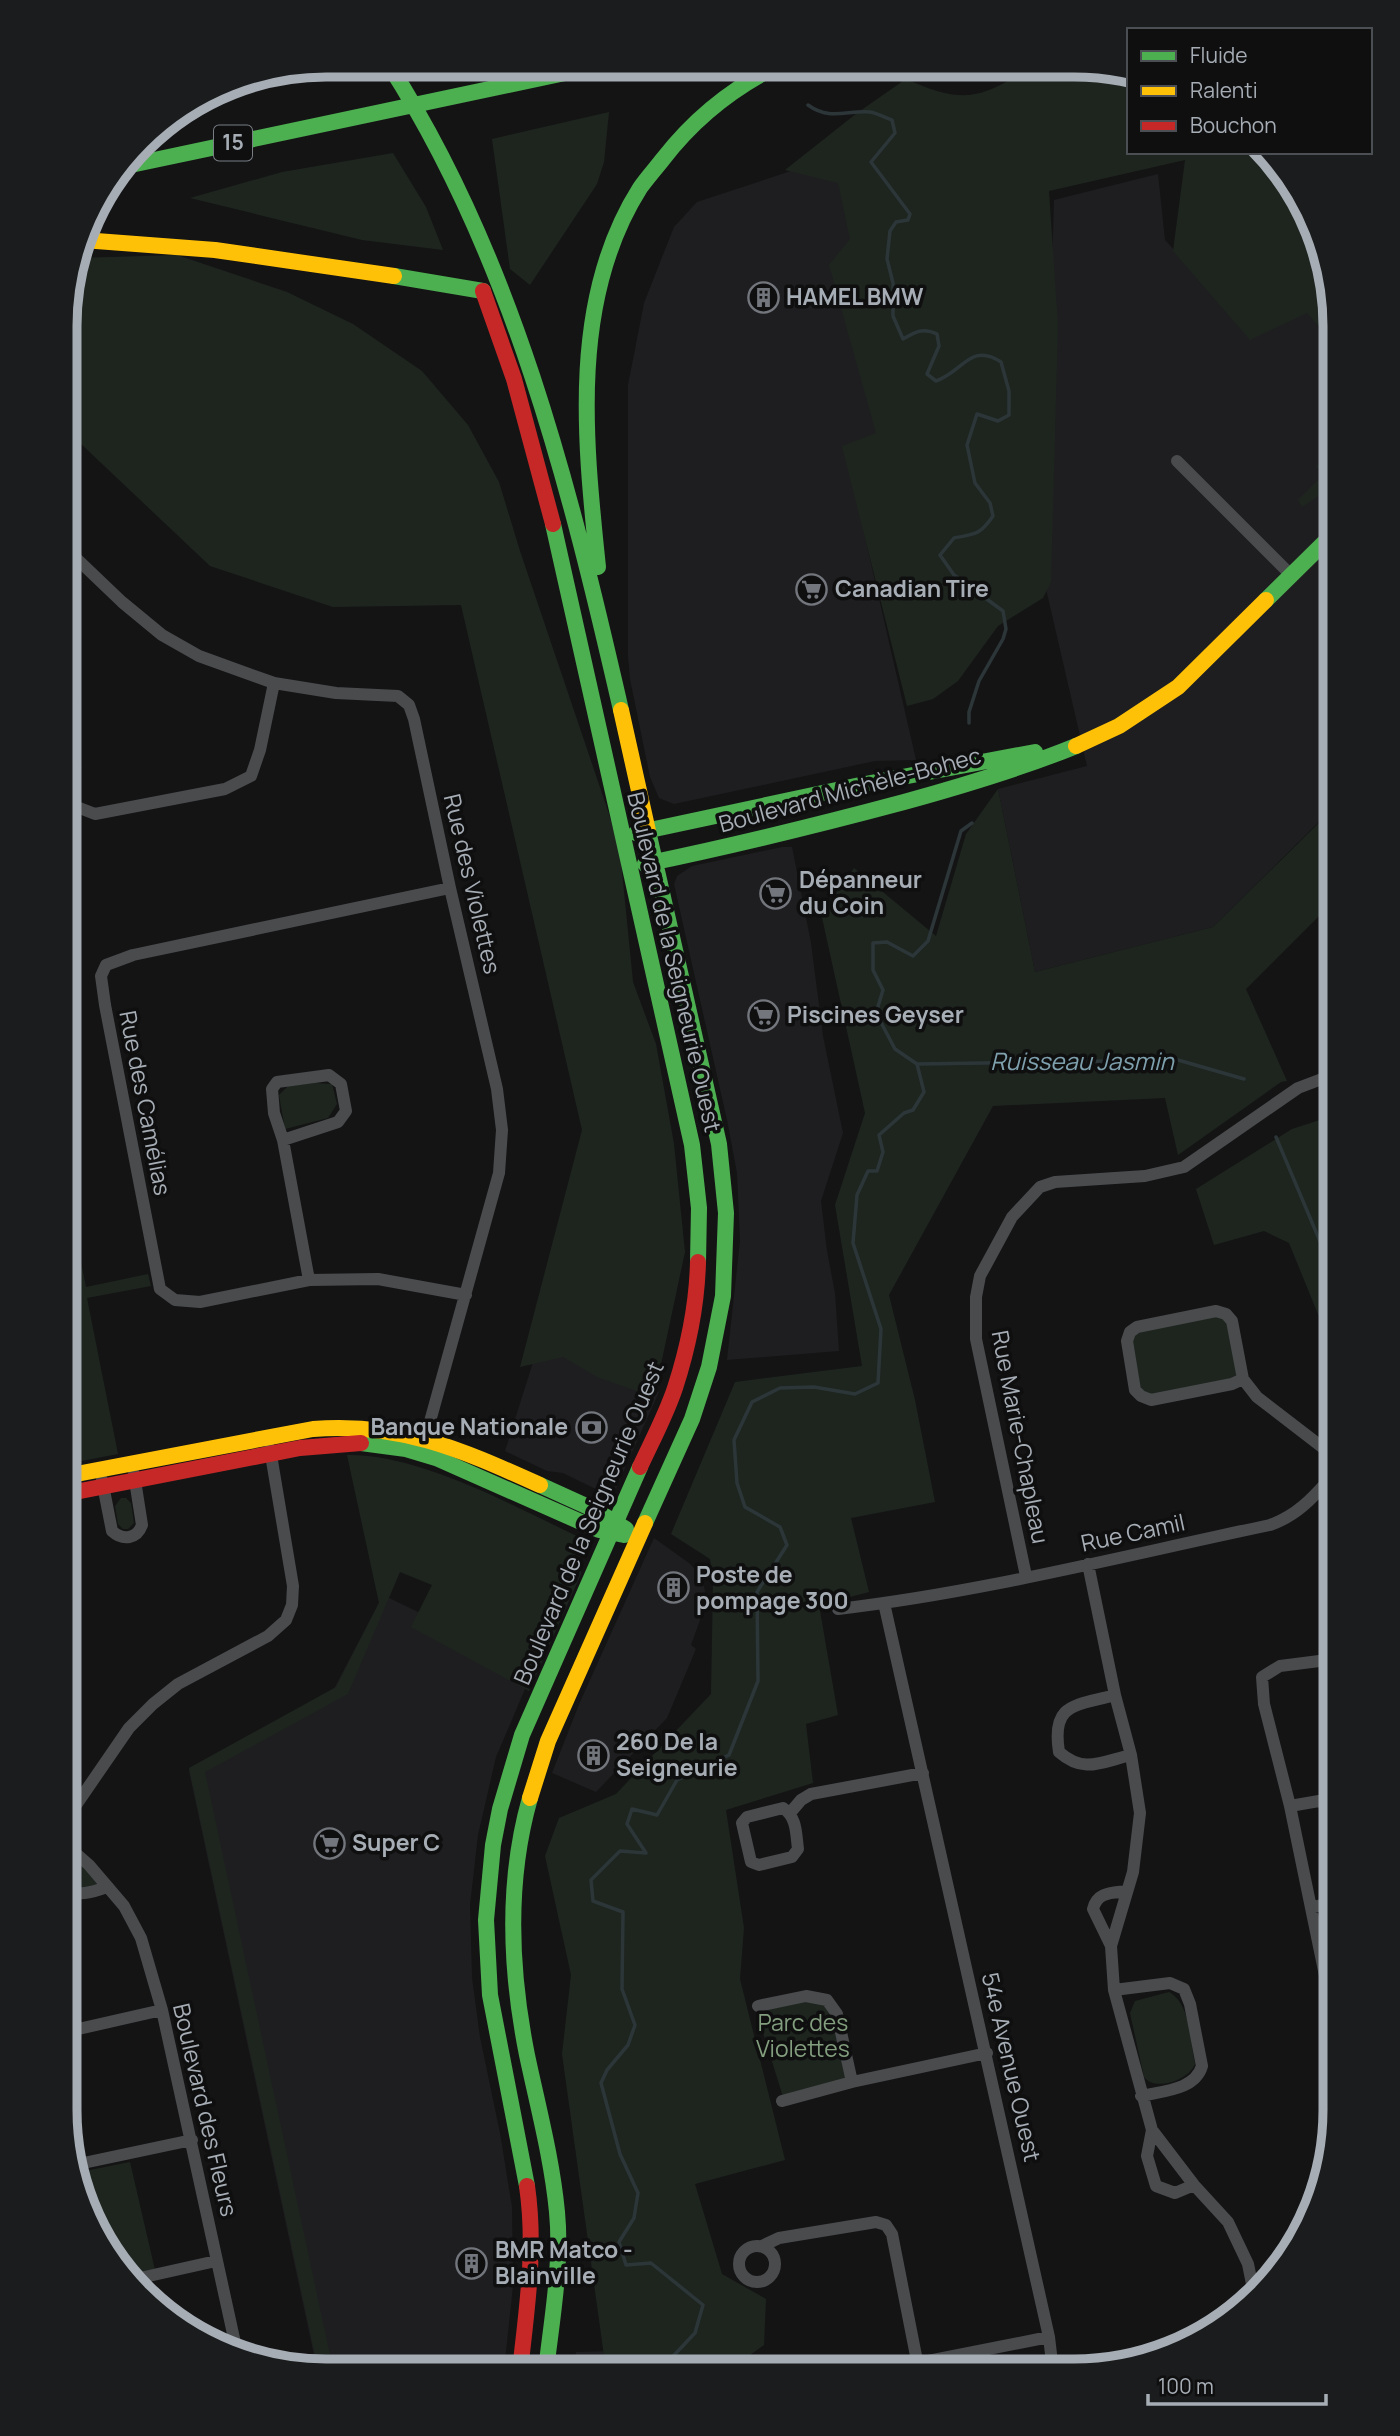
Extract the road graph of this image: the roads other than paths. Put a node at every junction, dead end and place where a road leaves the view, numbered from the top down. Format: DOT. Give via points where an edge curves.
graph roads {
  1 [pos="756,77"];
  2 [pos="380,78"];
  3 [pos="397,78"];
  4 [pos="544,78"];
  5 [pos="138,163"];
  6 [pos="92,240"];
  7 [pos="464,242"];
  8 [pos="1177,461"];
  9 [pos="1323,544"];
  10 [pos="77,559"];
  11 [pos="1291,575"];
  12 [pos="606,644"];
  13 [pos="274,683"];
  14 [pos="1077,745"];
  15 [pos="804,798"];
  16 [pos="77,806"];
  17 [pos="811,827"];
  18 [pos="648,831"];
  19 [pos="622,836"];
  20 [pos="655,862"];
  21 [pos="630,867"];
  22 [pos="450,888"];
  23 [pos="1323,1079"];
  24 [pos="283,1140"];
  25 [pos="725,1192"];
  26 [pos="699,1194"];
  27 [pos="309,1280"];
  28 [pos="466,1295"];
  29 [pos="1243,1379"];
  30 [pos="268,1437"];
  31 [pos="426,1437"];
  32 [pos="1323,1448"];
  33 [pos="421,1453"];
  34 [pos="271,1454"];
  35 [pos="132,1464"];
  36 [pos="100,1469"];
  37 [pos="77,1474"];
  38 [pos="135,1480"];
  39 [pos="1323,1486"];
  40 [pos="103,1487"];
  41 [pos="77,1492"];
  42 [pos="615,1528"];
  43 [pos="638,1538"];
  44 [pos="1088,1564"];
  45 [pos="1026,1576"];
  46 [pos="884,1603"];
  47 [pos="838,1609"];
  48 [pos="1323,1661"];
  49 [pos="1115,1695"];
  50 [pos="1131,1755"];
  51 [pos="923,1773"];
  52 [pos="1323,1803"];
  53 [pos="77,1804"];
  54 [pos="1290,1806"];
  55 [pos="790,1813"];
  56 [pos="77,1854"];
  57 [pos="108,1886"];
  58 [pos="1126,1891"];
  59 [pos="77,1893"];
  60 [pos="1323,1904"];
  61 [pos="1311,1908"];
  62 [pos="485,1921"];
  63 [pos="512,1921"];
  64 [pos="1111,1946"];
  65 [pos="1323,1966"];
  66 [pos="1114,1990"];
  67 [pos="758,2006"];
  68 [pos="162,2010"];
  69 [pos="77,2029"];
  70 [pos="987,2053"];
  71 [pos="852,2082"];
  72 [pos="534,2087"];
  73 [pos="508,2092"];
  74 [pos="1141,2096"];
  75 [pos="782,2101"];
  76 [pos="1152,2130"];
  77 [pos="192,2140"];
  78 [pos="83,2163"];
  79 [pos="1194,2185"];
  80 [pos="762,2246"];
  81 [pos="216,2261"];
  82 [pos="142,2277"];
  83 [pos="1252,2284"];
  84 [pos="1049,2337"];
  85 [pos="235,2341"];
  86 [pos="521,2359"];
  87 [pos="547,2359"];
  88 [pos="917,2359"];
  89 [pos="954,2359"];
  90 [pos="1052,2359"];
  1 -- 12 [label="main road" via="712,107 670,149 627,211 605,262 589,340 587,408"];
  2 -- 7 [label="main road" via="422,151"];
  3 -- 12 [label="main road" via="455,183 502,296 543,413"];
  4 -- 5 [label="main road, 15"];
  6 -- 19 [label="main road, Boulevard de la Seigneurie Ouest" via="166,244 481,285 535,446"];
  8 -- 11 [label="street"];
  9 -- 11 [label="main road, Boulevard Michèle-Bohec"];
  10 -- 13 [label="street, Rue des Violettes" via="162,635 199,656"];
  11 -- 14 [label="main road, Boulevard Michèle-Bohec" via="1169,694 1126,723"];
  12 -- 18 [label="main road, Boulevard de la Seigneurie Ouest"];
  13 -- 16 [label="street" via="251,776 225,789 95,814"];
  13 -- 22 [label="street, Rue des Violettes" via="398,696 409,705"];
  14 -- 15 [label="main road, Boulevard Michèle-Bohec"];
  14 -- 17 [label="main road, Boulevard Michèle-Bohec" via="996,776"];
  15 -- 17 [label="main road"];
  15 -- 18 [label="main road, Boulevard Michèle-Bohec"];
  17 -- 20 [label="main road, Boulevard Michèle-Bohec"];
  18 -- 19 [label="main road, Boulevard Michèle-Bohec"];
  18 -- 20 [label="main road, Boulevard de la Seigneurie Ouest"];
  19 -- 21 [label="main road, Boulevard de la Seigneurie Ouest"];
  20 -- 21 [label="main road, Boulevard Michèle-Bohec"];
  20 -- 25 [label="main road, Boulevard de la Seigneurie Ouest" via="716,1129"];
  21 -- 26 [label="main road, Boulevard de la Seigneurie Ouest"];
  22 -- 27 [label="street, Rue des Camélias" via="133,955 106,965 101,976 160,1289 175,1300 200,1302"];
  22 -- 28 [label="street, Rue des Violettes" via="497,1089 502,1130 499,1173"];
  23 -- 45 [label="street, Rue Marie-Chapleau" via="1298,1088 1184,1167 1145,1176 1055,1182 1040,1187 1012,1217 980,1276 976,1339"];
  24 -- 24 [label="street" via="338,1122 346,1111 341,1084 329,1075 277,1082 272,1089 274,1113"];
  24 -- 27 [label="street"];
  25 -- 26 [label="main road"];
  25 -- 43 [label="main road, Boulevard de la Seigneurie Ouest" via="725,1280 711,1359 692,1419"];
  26 -- 42 [label="main road, Boulevard de la Seigneurie Ouest" via="700,1263 688,1344 666,1412"];
  27 -- 28 [label="street, Rue des Camélias" via="378,1279"];
  28 -- 31 [label="street, Rue des Violettes"];
  29 -- 29 [label="street" via="1151,1400 1141,1396 1135,1390 1126,1341 1129,1332 1137,1326 1216,1311 1226,1314 1232,1321"];
  29 -- 32 [label="street" via="1256,1397"];
  30 -- 31 [label="main road" via="348,1426"];
  30 -- 34 [label="street"];
  30 -- 35 [label="main road"];
  31 -- 33 [label="street, Rue des Violettes"];
  31 -- 42 [label="main road" via="606,1515"];
  33 -- 34 [label="main road" via="352,1443"];
  33 -- 42 [label="main road" via="599,1530"];
  34 -- 38 [label="main road"];
  34 -- 53 [label="street" via="293,1586 286,1620 268,1636 178,1684 153,1704 129,1728"];
  35 -- 36 [label="main road"];
  35 -- 38 [label="street"];
  36 -- 37 [label="main road"];
  36 -- 40 [label="street"];
  38 -- 40 [label="main road"];
  38 -- 40 [label="street" via="142,1525 128,1538 112,1531"];
  39 -- 44 [label="street, Rue Camil" via="1303,1509 1270,1525"];
  40 -- 41 [label="main road"];
  42 -- 43 [label="main road"];
  42 -- 62 [label="main road, Boulevard de la Seigneurie Ouest" via="512,1764 492,1843"];
  43 -- 63 [label="main road, Boulevard de la Seigneurie Ouest" via="533,1783 520,1834"];
  44 -- 45 [label="street, Rue Camil"];
  44 -- 49 [label="street"];
  45 -- 46 [label="street, Rue Camil"];
  46 -- 47 [label="street, Rue Camil"];
  46 -- 51 [label="street, 54e Avenue Ouest"];
  48 -- 54 [label="street" via="1280,1666 1262,1677 1264,1704"];
  49 -- 50 [label="street"];
  49 -- 50 [label="street" via="1068,1708 1059,1717 1059,1752 1083,1766"];
  50 -- 58 [label="street" via="1140,1813 1133,1872"];
  51 -- 55 [label="street" via="811,1794"];
  51 -- 70 [label="street, 54e Avenue Ouest"];
  52 -- 54 [label="street"];
  54 -- 61 [label="street"];
  55 -- 55 [label="street" via="783,1808 747,1816 742,1823 751,1862 759,1865 792,1857 798,1849"];
  56 -- 57 [label="street, Boulevard des Fleurs"];
  57 -- 59 [label="street"];
  57 -- 68 [label="street, Boulevard des Fleurs" via="141,1938"];
  58 -- 64 [label="street"];
  58 -- 64 [label="street" via="1101,1895 1095,1901 1093,1909"];
  60 -- 61 [label="street"];
  61 -- 65 [label="street"];
  62 -- 63 [label="main road"];
  62 -- 73 [label="main road, Boulevard de la Seigneurie Ouest" via="491,2000"];
  63 -- 72 [label="main road, Boulevard de la Seigneurie Ouest" via="516,1989"];
  64 -- 66 [label="street"];
  66 -- 74 [label="street"];
  66 -- 74 [label="street" via="1170,1983 1184,1989 1190,2004 1202,2066 1199,2076 1192,2083"];
  67 -- 71 [label="street" via="806,1996 827,2000 837,2014"];
  68 -- 69 [label="street"];
  68 -- 77 [label="street, Boulevard des Fleurs"];
  70 -- 71 [label="street"];
  70 -- 84 [label="street, 54e Avenue Ouest"];
  71 -- 75 [label="street"];
  72 -- 73 [label="main road"];
  72 -- 87 [label="main road, Boulevard de la Seigneurie Ouest" via="558,2229"];
  73 -- 86 [label="main road, Boulevard de la Seigneurie Ouest" via="532,2236"];
  74 -- 76 [label="street"];
  76 -- 79 [label="street"];
  76 -- 79 [label="street" via="1147,2155 1156,2186 1175,2193"];
  77 -- 78 [label="street"];
  77 -- 81 [label="street, Boulevard des Fleurs"];
  79 -- 83 [label="street" via="1228,2222"];
  80 -- 88 [label="street" via="779,2238 876,2222 886,2225 892,2234"];
  81 -- 82 [label="street"];
  81 -- 85 [label="street, Boulevard des Fleurs"];
  84 -- 89 [label="street"];
  84 -- 90 [label="street, 54e Avenue Ouest"];
}
